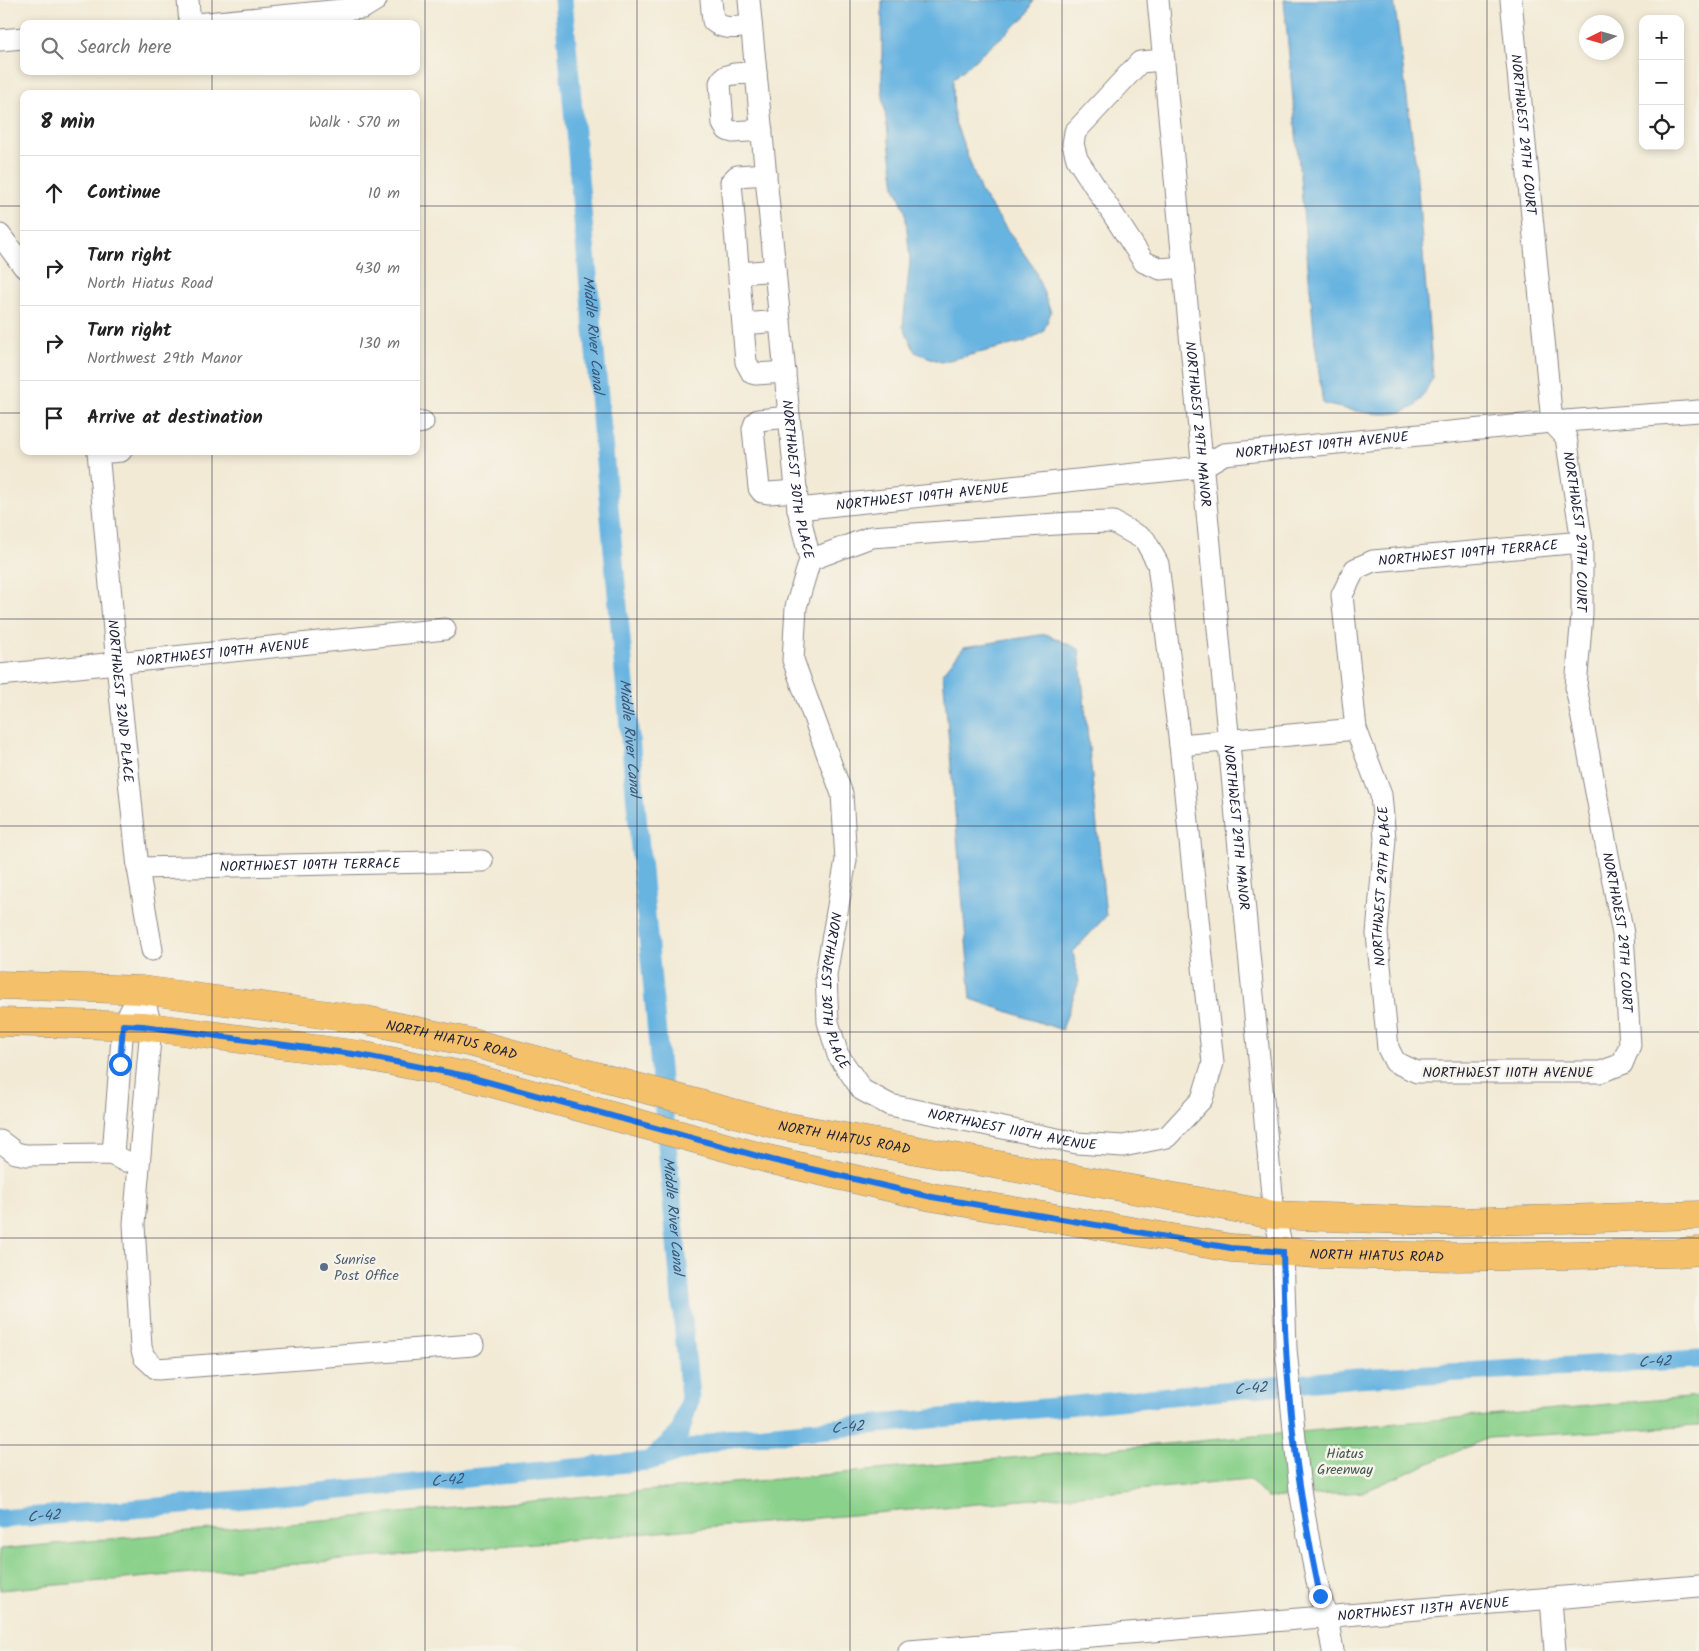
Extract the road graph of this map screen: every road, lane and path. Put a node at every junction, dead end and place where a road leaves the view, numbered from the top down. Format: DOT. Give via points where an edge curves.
graph roads {
  1 [pos="188,0"];
  2 [pos="376,0"];
  3 [pos="711,0"];
  4 [pos="749,0"];
  5 [pos="1158,0"];
  6 [pos="1511,0"];
  7 [pos="190,20"];
  8 [pos="238,20"];
  9 [pos="751,26"];
  10 [pos="20,38"];
  11 [pos="0,40"];
  12 [pos="1164,60"];
  13 [pos="756,73"];
  14 [pos="762,130"];
  15 [pos="766,174"];
  16 [pos="0,235"];
  17 [pos="20,257"];
  18 [pos="1184,267"];
  19 [pos="775,270"];
  20 [pos="740,273"];
  21 [pos="780,321"];
  22 [pos="744,324"];
  23 [pos="785,372"];
  24 [pos="1699,412"];
  25 [pos="789,417"];
  26 [pos="1552,422"];
  27 [pos="98,455"];
  28 [pos="1202,467"];
  29 [pos="797,500"];
  30 [pos="1582,542"];
  31 [pos="810,560"];
  32 [pos="1355,569"];
  33 [pos="445,629"];
  34 [pos="117,664"];
  35 [pos="0,675"];
  36 [pos="1356,729"];
  37 [pos="1229,740"];
  38 [pos="1180,745"];
  39 [pos="482,861"];
  40 [pos="138,868"];
  41 [pos="152,950"];
  42 [pos="0,985"];
  43 [pos="142,990"];
  44 [pos="0,1022"];
  45 [pos="123,1025"];
  46 [pos="151,1027"];
  47 [pos="1394,1062"];
  48 [pos="1622,1064"];
  49 [pos="862,1090"];
  50 [pos="0,1141"];
  51 [pos="113,1154"];
  52 [pos="138,1168"];
  53 [pos="1274,1215"];
  54 [pos="1699,1215"];
  55 [pos="1699,1251"];
  56 [pos="1283,1252"];
  57 [pos="473,1345"];
  58 [pos="1699,1586"];
  59 [pos="1551,1599"];
  60 [pos="1327,1617"];
  61 [pos="1035,1646"];
  62 [pos="909,1651"];
  63 [pos="1332,1651"];
  64 [pos="1554,1651"];
  1 -- 7 [label="street"];
  2 -- 8 [label="street" via="363,8"];
  3 -- 9 [label="street" via="713,21 718,25 725,28"];
  4 -- 9 [label="street, NORTHWEST 30TH PLACE"];
  5 -- 12 [label="street, NORTHWEST 29TH MANOR"];
  6 -- 26 [label="street, NORTHWEST 29TH COURT"];
  9 -- 13 [label="street, NORTHWEST 30TH PLACE"];
  10 -- 11 [label="street"];
  12 -- 18 [label="street, NORTHWEST 29TH MANOR"];
  12 -- 18 [label="street" via="1140,62 1075,132 1073,144 1077,159 1144,262 1161,269"];
  13 -- 14 [label="street, NORTHWEST 30TH PLACE"];
  13 -- 14 [label="street" via="721,79 722,107 727,130"];
  14 -- 15 [label="street, NORTHWEST 30TH PLACE"];
  15 -- 19 [label="street, NORTHWEST 30TH PLACE"];
  15 -- 20 [label="street" via="737,176 731,182"];
  16 -- 17 [label="street"];
  18 -- 28 [label="street, NORTHWEST 29TH MANOR"];
  19 -- 20 [label="street"];
  19 -- 21 [label="street, NORTHWEST 30TH PLACE"];
  20 -- 22 [label="street"];
  21 -- 22 [label="street"];
  21 -- 23 [label="street, NORTHWEST 30TH PLACE"];
  22 -- 23 [label="street" via="749,370 756,374"];
  23 -- 25 [label="street, NORTHWEST 30TH PLACE"];
  24 -- 26 [label="street, NORTHWEST 109TH AVENUE"];
  25 -- 29 [label="street, NORTHWEST 30TH PLACE"];
  25 -- 29 [label="street, NORTHWEST 109TH AVENUE" via="758,420 753,429 759,488 762,492"];
  26 -- 28 [label="street, NORTHWEST 109TH AVENUE" via="1224,454"];
  26 -- 30 [label="street, NORTHWEST 29TH COURT" via="1566,437"];
  27 -- 34 [label="street, NORTHWEST 32ND PLACE"];
  28 -- 29 [label="street, NORTHWEST 109TH AVENUE"];
  28 -- 37 [label="street, NORTHWEST 29TH MANOR"];
  29 -- 31 [label="street, NORTHWEST 30TH PLACE"];
  30 -- 32 [label="street, NORTHWEST 109TH TERRACE" via="1373,561"];
  30 -- 48 [label="street, NORTHWEST 29TH COURT" via="1582,614 1576,687 1623,934 1630,1045"];
  31 -- 38 [label="street" via="871,537 1113,522 1146,540 1158,564"];
  31 -- 49 [label="street, NORTHWEST 30TH PLACE" via="796,607 793,660 842,794 846,860 826,975 828,1022 838,1055"];
  32 -- 36 [label="street, NORTHWEST 29TH PLACE" via="1342,594"];
  33 -- 34 [label="street, NORTHWEST 109TH AVENUE"];
  34 -- 35 [label="street, NORTHWEST 109TH AVENUE"];
  34 -- 40 [label="street, NORTHWEST 32ND PLACE"];
  36 -- 37 [label="street"];
  36 -- 47 [label="street, NORTHWEST 29TH PLACE" via="1381,794 1385,839 1376,934 1388,1048"];
  37 -- 38 [label="street"];
  37 -- 53 [label="street, NORTHWEST 29TH MANOR"];
  38 -- 49 [label="street, NORTHWEST 110TH AVENUE" via="1213,1063 1202,1099 1167,1137 1123,1146 1077,1143 890,1105"];
  39 -- 40 [label="street, NORTHWEST 109TH TERRACE"];
  40 -- 41 [label="street, NORTHWEST 32ND PLACE"];
  42 -- 43 [label="main road, NORTH HIATUS ROAD"];
  43 -- 45 [label="street"];
  43 -- 46 [label="street"];
  43 -- 53 [label="main road, NORTH HIATUS ROAD" via="366,1020 473,1043 778,1126"];
  44 -- 45 [label="main road, NORTH HIATUS ROAD"];
  45 -- 46 [label="main road, NORTH HIATUS ROAD"];
  45 -- 51 [label="street"];
  46 -- 52 [label="street"];
  46 -- 56 [label="main road, NORTH HIATUS ROAD" via="360,1055 466,1076 772,1160 932,1197 1231,1248"];
  47 -- 48 [label="street, NORTHWEST 110TH AVENUE" via="1416,1072 1600,1072"];
  50 -- 51 [label="street" via="16,1153 26,1155"];
  51 -- 52 [label="street"];
  52 -- 57 [label="street" via="134,1224 141,1347 144,1357 157,1369"];
  53 -- 54 [label="main road, NORTH HIATUS ROAD" via="1457,1222"];
  53 -- 56 [label="street, NORTHWEST 29TH MANOR"];
  55 -- 56 [label="main road, NORTH HIATUS ROAD" via="1457,1257"];
  56 -- 60 [label="street, NORTHWEST 29TH MANOR" via="1286,1349 1300,1490"];
  58 -- 59 [label="street, NORTHWEST 113TH AVENUE"];
  59 -- 60 [label="street, NORTHWEST 113TH AVENUE"];
  59 -- 64 [label="street"];
  60 -- 61 [label="street, NORTHWEST 113TH AVENUE"];
  60 -- 63 [label="street, NORTHWEST 29TH MANOR"];
  61 -- 62 [label="street, NORTHWEST 113TH AVENUE"];
}
